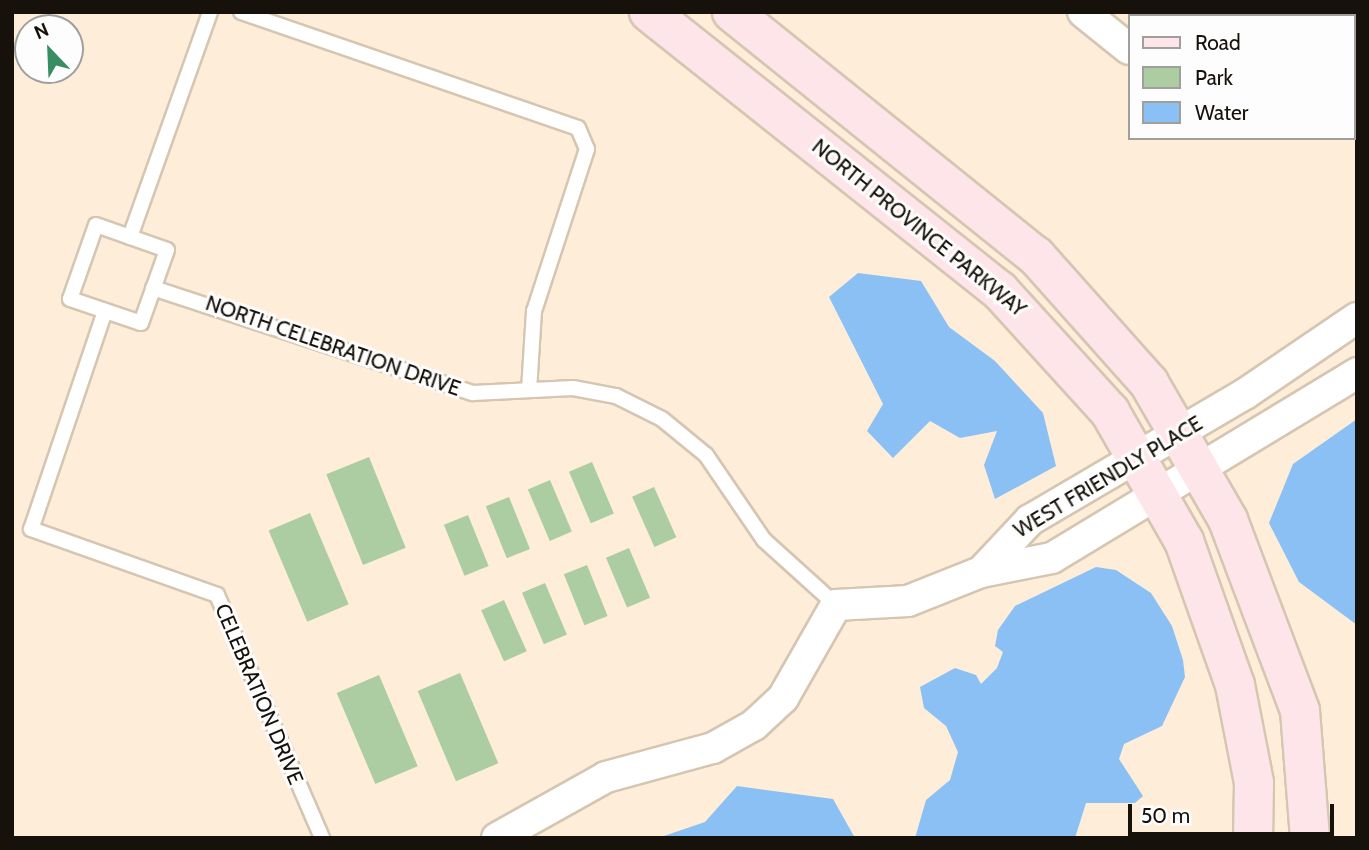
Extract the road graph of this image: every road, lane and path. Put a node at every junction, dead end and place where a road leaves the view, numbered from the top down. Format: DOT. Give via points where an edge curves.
graph roads {
  1 [pos="211,12"];
  2 [pos="241,12"];
  3 [pos="649,12"];
  4 [pos="732,12"];
  5 [pos="1083,12"];
  6 [pos="1128,48"];
  7 [pos="130,237"];
  8 [pos="153,288"];
  9 [pos="106,311"];
  10 [pos="1357,318"];
  11 [pos="1357,373"];
  12 [pos="529,390"];
  13 [pos="1181,432"];
  14 [pos="1140,456"];
  15 [pos="1203,470"];
  16 [pos="1160,495"];
  17 [pos="981,572"];
  18 [pos="836,605"];
  19 [pos="322,838"];
  20 [pos="497,838"];
  21 [pos="1253,838"];
  22 [pos="1310,838"];
  1 -- 7 [label="lane"];
  2 -- 12 [label="lane" via="578,128 587,149 534,311"];
  3 -- 14 [label="street, NORTH PROVINCE PARKWAY" via="1000,291 1077,370"];
  4 -- 13 [label="street" via="1036,256 1114,337"];
  5 -- 6 [label="street"];
  7 -- 8 [label="lane" via="167,250"];
  7 -- 9 [label="lane" via="96,225 70,299"];
  8 -- 9 [label="lane" via="141,323"];
  8 -- 12 [label="lane, NORTH CELEBRATION DRIVE" via="473,393"];
  9 -- 19 [label="lane, CELEBRATION DRIVE" via="31,529 217,595"];
  10 -- 13 [label="street, WEST FRIENDLY PLACE"];
  11 -- 15 [label="street, WEST FRIENDLY PLACE"];
  12 -- 18 [label="lane, NORTH CELEBRATION DRIVE" via="573,388 616,396 662,419 706,455 764,540"];
  13 -- 14 [label="street, WEST FRIENDLY PLACE"];
  13 -- 15 [label="street"];
  14 -- 16 [label="street, NORTH PROVINCE PARKWAY"];
  14 -- 17 [label="street, WEST FRIENDLY PLACE" via="1030,520"];
  15 -- 16 [label="street, WEST FRIENDLY PLACE"];
  15 -- 22 [label="street" via="1252,579 1300,711"];
  16 -- 17 [label="street, WEST FRIENDLY PLACE" via="1052,558"];
  16 -- 21 [label="street, NORTH PROVINCE PARKWAY" via="1184,541 1235,685 1254,783"];
  17 -- 18 [label="street" via="908,601"];
  18 -- 20 [label="street" via="783,698 754,725 713,748 606,777"];
}
